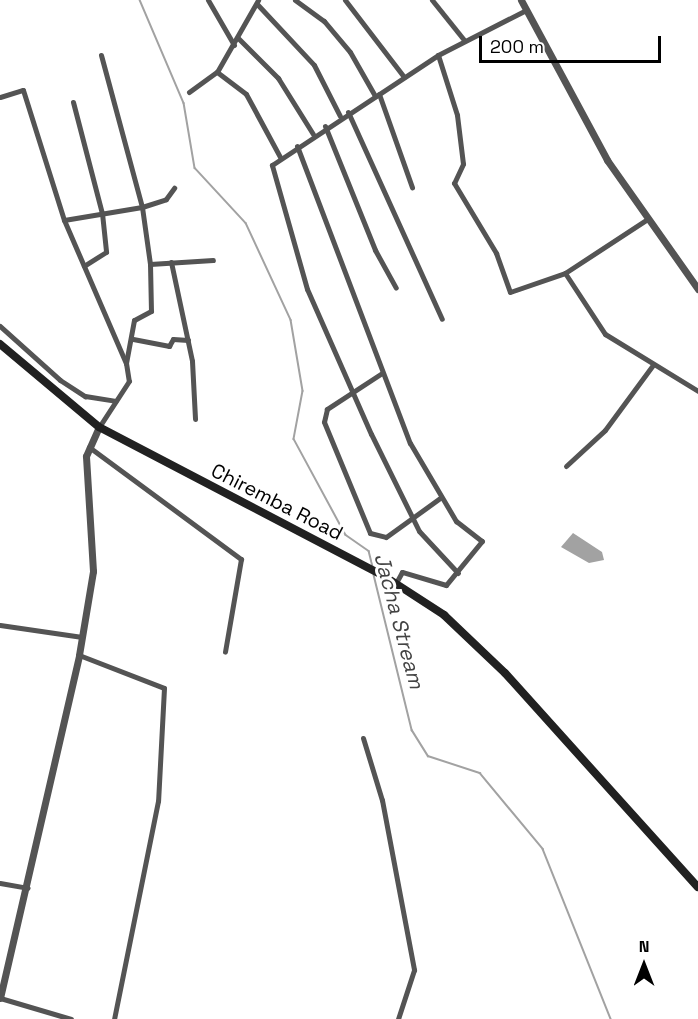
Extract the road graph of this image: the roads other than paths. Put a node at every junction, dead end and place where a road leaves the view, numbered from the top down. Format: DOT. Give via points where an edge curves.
graph roads {
  1 [pos="208,0"];
  2 [pos="295,0"];
  3 [pos="345,0"];
  4 [pos="432,0"];
  5 [pos="521,0"];
  6 [pos="258,2"];
  7 [pos="526,10"];
  8 [pos="238,38"];
  9 [pos="464,40"];
  10 [pos="234,45"];
  11 [pos="101,55"];
  12 [pos="438,55"];
  13 [pos="217,72"];
  14 [pos="404,77"];
  15 [pos="189,92"];
  16 [pos="377,95"];
  17 [pos="0,97"];
  18 [pos="73,102"];
  19 [pos="348,112"];
  20 [pos="340,116"];
  21 [pos="326,126"];
  22 [pos="313,134"];
  23 [pos="297,146"];
  24 [pos="280,157"];
  25 [pos="412,187"];
  26 [pos="174,188"];
  27 [pos="142,207"];
  28 [pos="102,213"];
  29 [pos="64,220"];
  30 [pos="646,220"];
  31 [pos="213,260"];
  32 [pos="171,262"];
  33 [pos="150,264"];
  34 [pos="84,266"];
  35 [pos="565,273"];
  36 [pos="396,288"];
  37 [pos="698,289"];
  38 [pos="442,319"];
  39 [pos="0,326"];
  40 [pos="133,339"];
  41 [pos="188,340"];
  42 [pos="0,344"];
  43 [pos="126,363"];
  44 [pos="653,364"];
  45 [pos="382,373"];
  46 [pos="698,391"];
  47 [pos="353,392"];
  48 [pos="116,401"];
  49 [pos="195,419"];
  50 [pos="99,427"];
  51 [pos="89,447"];
  52 [pos="566,466"];
  53 [pos="441,498"];
  54 [pos="412,518"];
  55 [pos="458,573"];
  56 [pos="396,583"];
  57 [pos="0,625"];
  58 [pos="82,637"];
  59 [pos="225,652"];
  60 [pos="79,655"];
  61 [pos="363,738"];
  62 [pos="0,883"];
  63 [pos="28,888"];
  64 [pos="698,888"];
  65 [pos="0,998"];
  66 [pos="68,1019"];
  67 [pos="114,1019"];
  68 [pos="398,1019"];
  1 -- 10 [label="street"];
  2 -- 16 [label="street" via="337,36"];
  3 -- 14 [label="street"];
  4 -- 9 [label="street"];
  5 -- 7 [label="street"];
  6 -- 8 [label="street"];
  6 -- 20 [label="street" via="314,65"];
  7 -- 9 [label="street"];
  7 -- 30 [label="street"];
  8 -- 10 [label="street"];
  8 -- 22 [label="street" via="278,78"];
  9 -- 12 [label="street"];
  10 -- 13 [label="street"];
  11 -- 27 [label="street"];
  12 -- 14 [label="street"];
  12 -- 35 [label="street" via="457,115 463,164 454,183 496,253 510,292"];
  13 -- 15 [label="street"];
  13 -- 24 [label="street" via="246,94"];
  14 -- 16 [label="street"];
  16 -- 19 [label="street"];
  16 -- 25 [label="street"];
  17 -- 29 [label="street" via="23,90"];
  18 -- 28 [label="street"];
  19 -- 20 [label="street"];
  19 -- 38 [label="street"];
  20 -- 21 [label="street"];
  21 -- 22 [label="street"];
  21 -- 36 [label="street" via="375,250"];
  22 -- 23 [label="street"];
  23 -- 24 [label="street"];
  23 -- 45 [label="street"];
  24 -- 47 [label="street" via="272,165 272,175 307,289"];
  26 -- 27 [label="street" via="166,199"];
  27 -- 28 [label="street"];
  27 -- 33 [label="street"];
  28 -- 29 [label="street"];
  28 -- 34 [label="street" via="106,252"];
  29 -- 34 [label="street"];
  30 -- 35 [label="street"];
  30 -- 37 [label="street"];
  31 -- 32 [label="street"];
  32 -- 33 [label="street"];
  32 -- 41 [label="street"];
  33 -- 40 [label="street" via="151,311 134,320"];
  34 -- 43 [label="street"];
  35 -- 44 [label="street" via="605,334"];
  39 -- 48 [label="street" via="60,381 85,396"];
  40 -- 41 [label="street" via="169,346 173,339"];
  40 -- 43 [label="street"];
  41 -- 49 [label="street"];
  42 -- 50 [label="main road, Chiremba Road"];
  43 -- 48 [label="street" via="129,381"];
  44 -- 46 [label="street"];
  44 -- 52 [label="street" via="605,430"];
  45 -- 47 [label="street"];
  45 -- 53 [label="street" via="410,443"];
  47 -- 54 [label="street"];
  47 -- 54 [label="street" via="327,409 324,422 370,533 386,537"];
  48 -- 50 [label="street"];
  50 -- 51 [label="street"];
  50 -- 56 [label="main road, Chiremba Road"];
  51 -- 58 [label="street" via="93,572"];
  51 -- 59 [label="street" via="241,559"];
  53 -- 54 [label="street"];
  53 -- 55 [label="street" via="456,521 482,541"];
  54 -- 55 [label="street"];
  55 -- 56 [label="street" via="446,585 402,572"];
  56 -- 64 [label="main road, Chiremba Road" via="444,615 485,652"];
  57 -- 58 [label="street"];
  58 -- 60 [label="street"];
  60 -- 63 [label="street"];
  60 -- 67 [label="street" via="164,688 158,801"];
  61 -- 68 [label="street" via="382,800 414,970"];
  62 -- 63 [label="street"];
  63 -- 65 [label="street"];
  65 -- 66 [label="street"];
}
